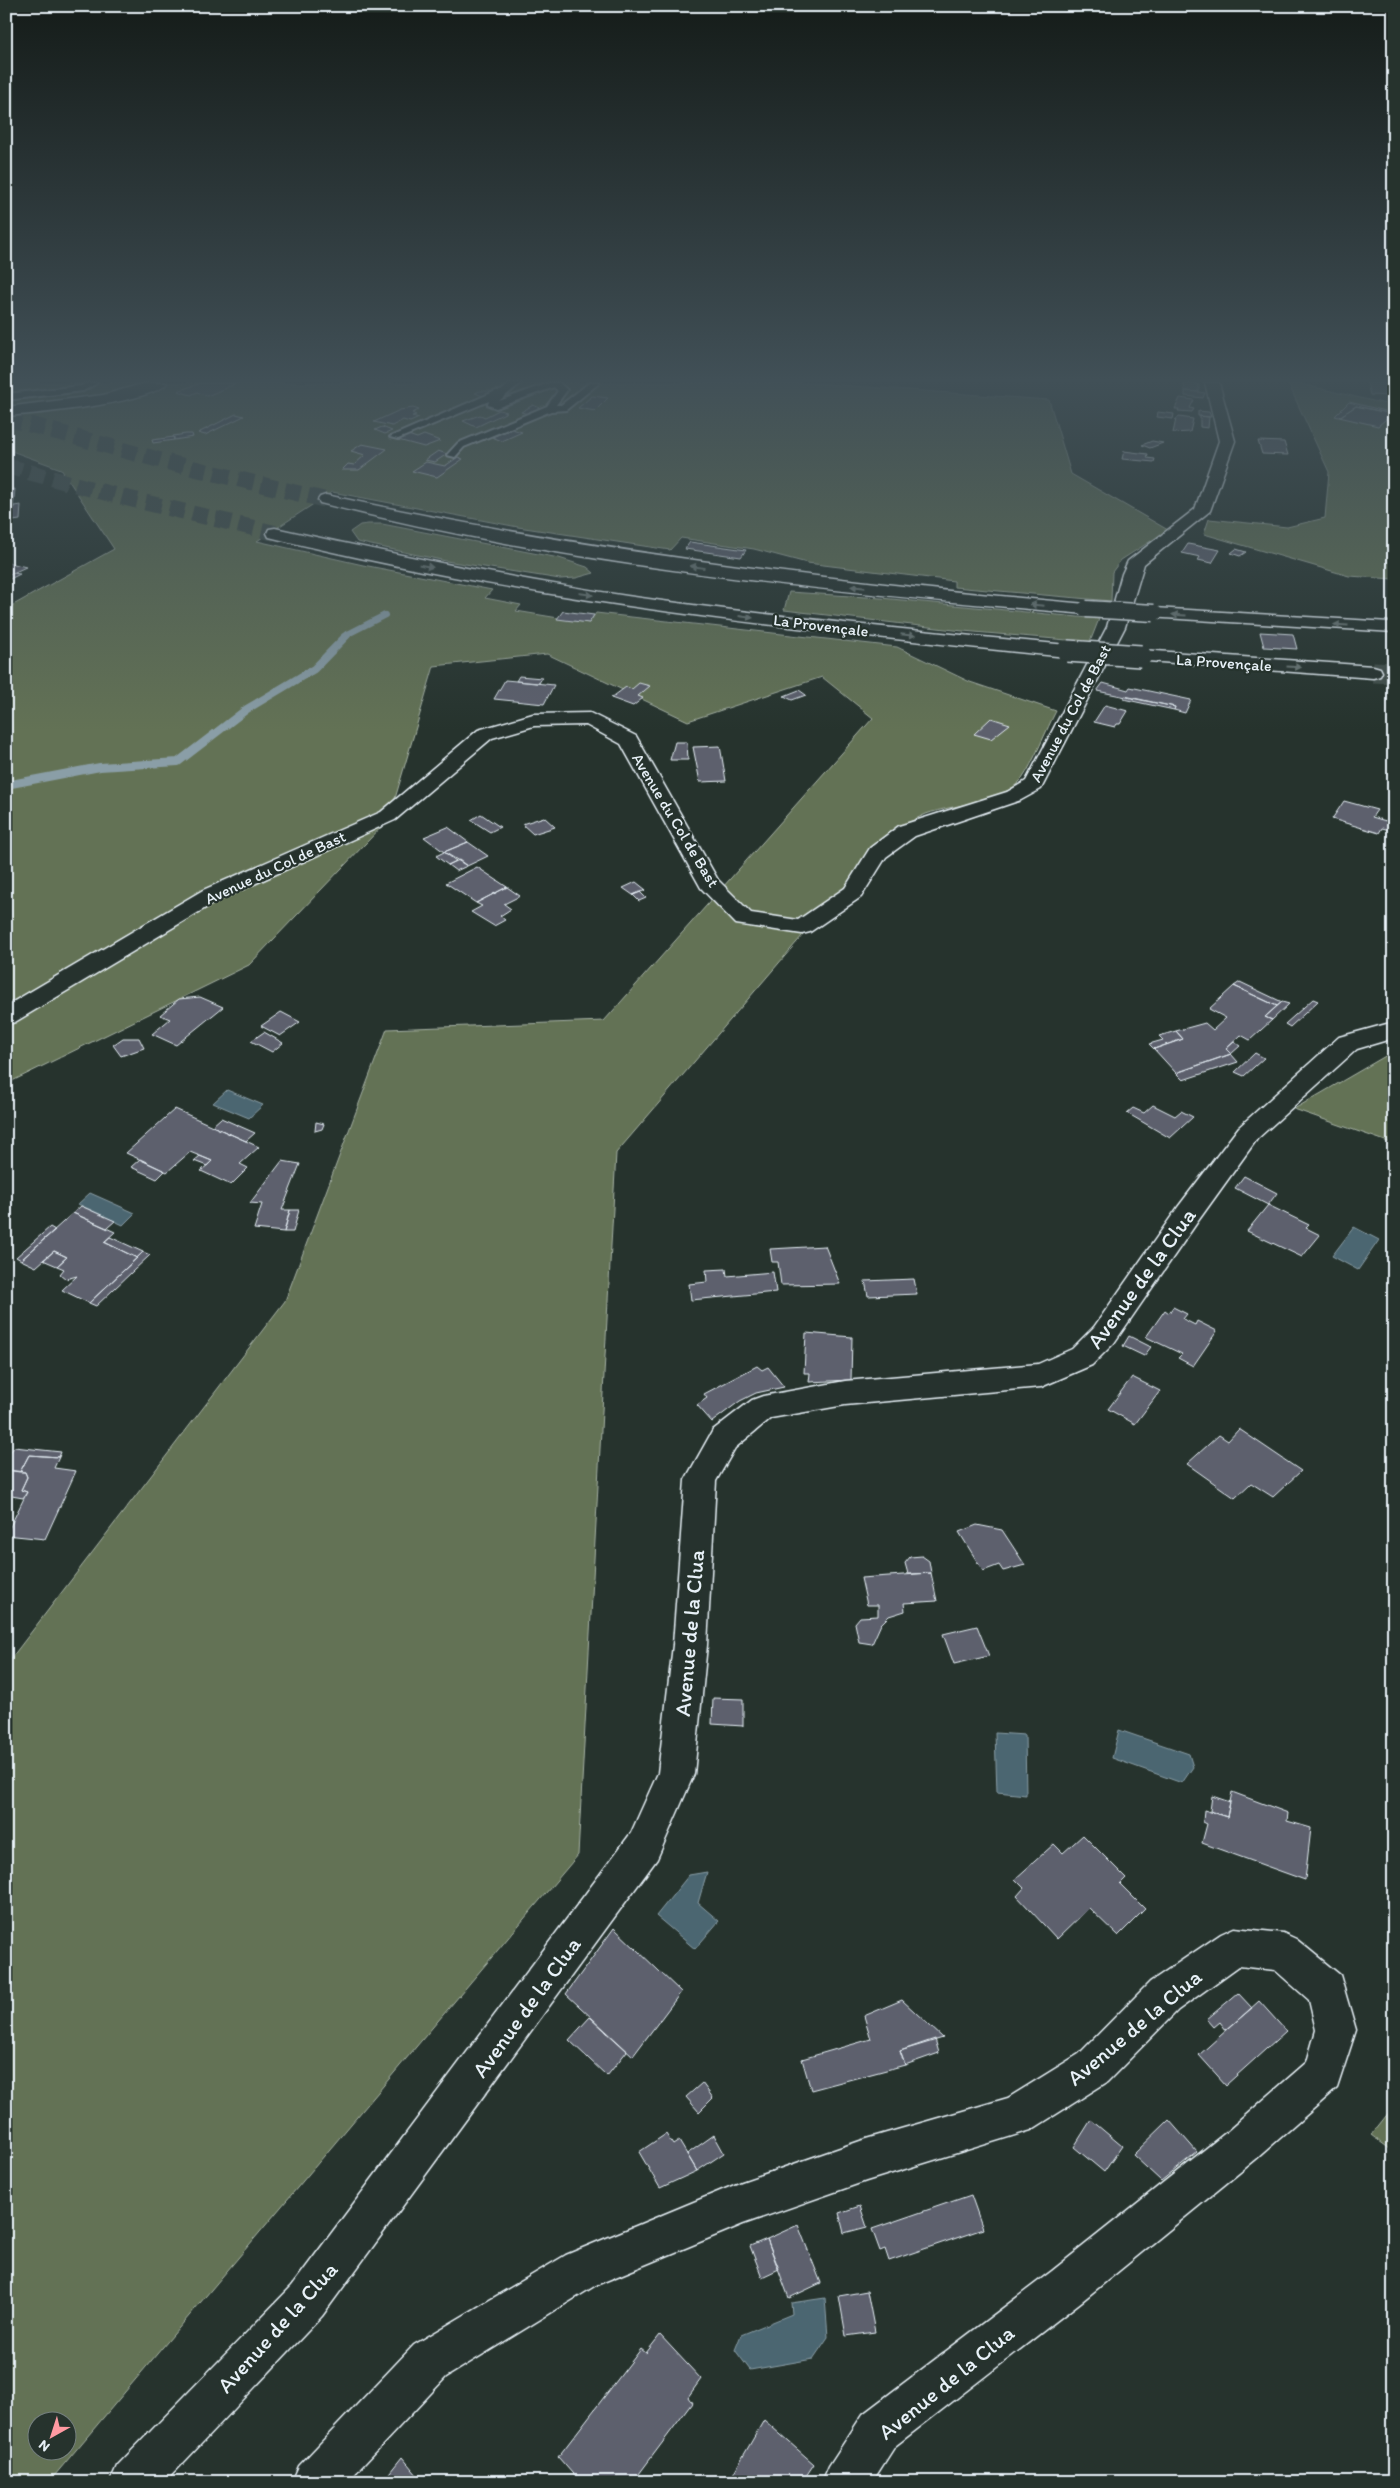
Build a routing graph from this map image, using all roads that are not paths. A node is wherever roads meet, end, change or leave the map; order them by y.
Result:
1 (1206, 499) edge
2 (326, 500) tunnel mouth
3 (275, 533) tunnel mouth
4 (1390, 627) dead end
5 (1373, 672) tunnel mouth
6 (6, 1017) edge
7 (1394, 1030) edge
8 (133, 2482) edge
9 (315, 2482) edge
10 (845, 2482) edge

1 - 6 main road, Avenue du Col de Bast
4 -> 2 main road, bridge
3 -> 5 main road, La Provençale, bridge
7 - 8 main road, Avenue de la Clua
9 - 10 main road, Avenue de la Clua

